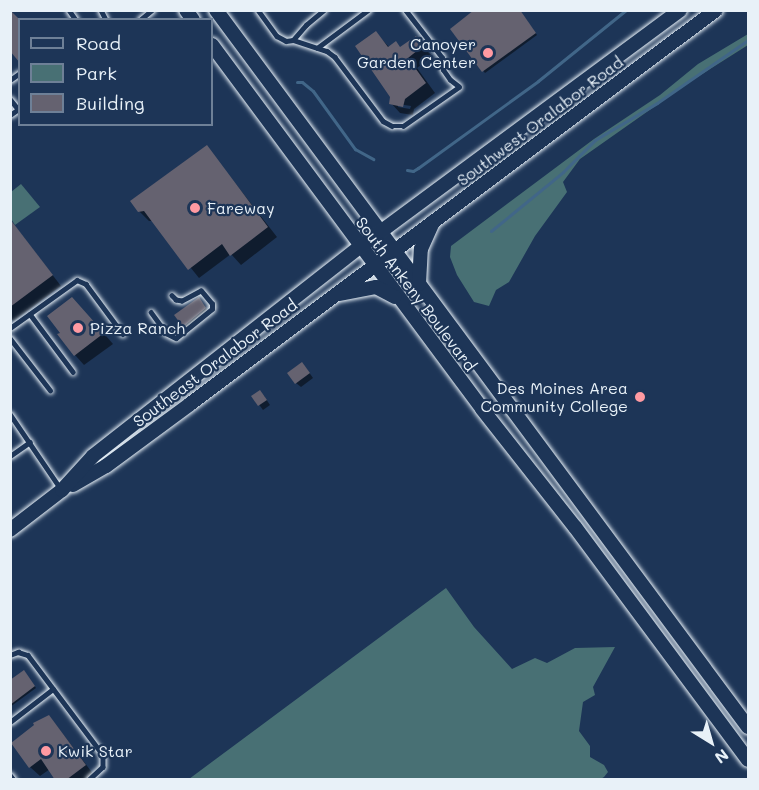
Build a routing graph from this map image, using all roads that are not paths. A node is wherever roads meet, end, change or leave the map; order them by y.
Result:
1 (216, 10) edge
2 (258, 10) edge
3 (324, 10) edge
4 (368, 10) edge
5 (405, 10) edge
6 (680, 10) edge
7 (716, 10) edge
8 (293, 40) junction
9 (213, 46) edge
10 (317, 48) junction
11 (433, 222) junction
12 (370, 240) junction
13 (384, 258) junction
14 (419, 284) junction
15 (172, 296) dead end
16 (330, 297) junction
17 (399, 300) junction
18 (151, 312) dead end
19 (30, 314) junction
20 (10, 328) edge
21 (123, 334) dead end
22 (10, 338) edge
23 (73, 372) dead end
24 (50, 390) dead end
25 (10, 414) edge
26 (30, 442) junction
27 (10, 456) edge
28 (62, 490) junction
29 (10, 530) edge
30 (10, 655) edge
31 (54, 689) junction
32 (10, 722) edge
33 (748, 727) edge
34 (748, 757) edge
35 (10, 775) edge
36 (14, 780) edge
37 (89, 780) edge

1 - 12 main road, South Ankeny Boulevard
2 - 8 lane
3 - 8 lane
4 - 10 lane
5 - 10 lane
6 - 12 main road, Southwest Oralabor Road
7 - 11 main road, Southwest Oralabor Road
8 - 10 lane
9 - 12 main road, South Ankeny Boulevard
11 - 13 main road, Southwest Oralabor Road
11 - 14 main road
12 - 13 main road, South Ankeny Boulevard
12 - 13 main road, South Ankeny Boulevard
12 - 28 main road, Southeast Oralabor Road
13 - 14 main road, South Ankeny Boulevard
13 - 16 main road, Southeast Oralabor Road
13 - 17 main road, South Ankeny Boulevard
14 - 33 main road, South Ankeny Boulevard
15 - 18 lane
16 - 17 main road
16 - 28 main road, Southeast Oralabor Road
17 - 34 main road, South Ankeny Boulevard
19 - 20 lane
19 - 21 lane
19 - 23 lane
22 - 24 lane
25 - 26 lane
26 - 27 lane
26 - 28 lane
28 - 29 main road, Southeast Oralabor Road
30 - 31 lane
31 - 32 lane
31 - 37 lane
35 - 36 lane

